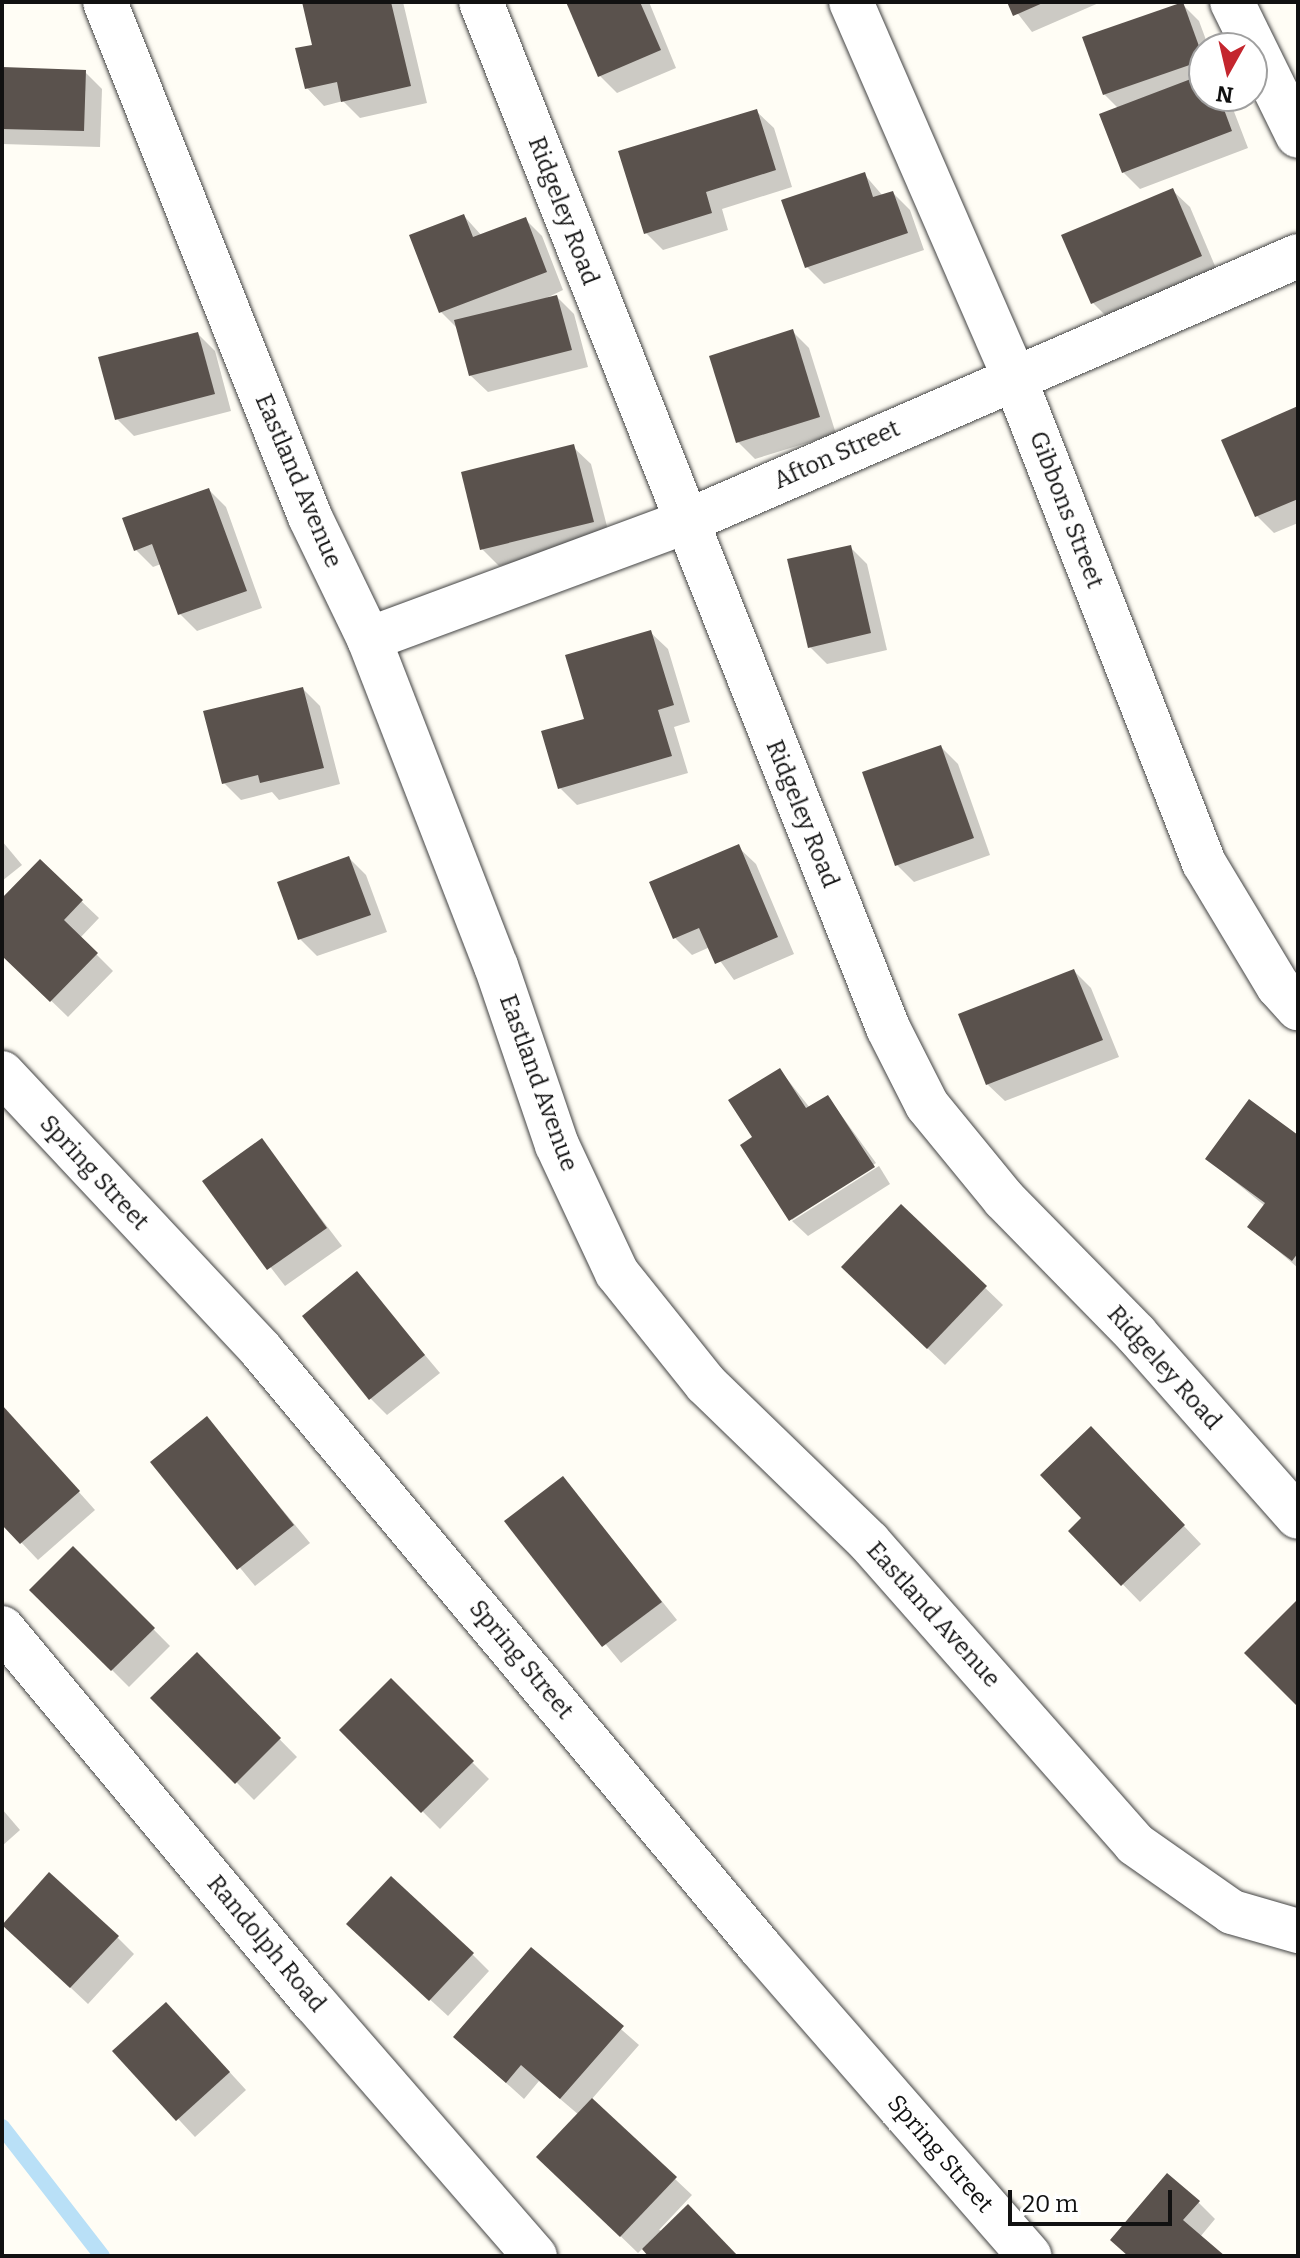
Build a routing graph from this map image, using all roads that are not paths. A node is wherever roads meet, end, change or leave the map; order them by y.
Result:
1 (105, 2) edge
2 (481, 2) edge
3 (851, 2) edge
4 (1232, 2) edge
5 (1298, 136) edge
6 (1298, 256) edge
7 (1014, 377) junction
8 (685, 522) junction
9 (369, 639) junction
10 (1298, 1008) edge
11 (2, 1073) edge
12 (1298, 1517) edge
13 (2, 1628) edge
14 (1298, 1931) edge
15 (535, 2256) edge
16 (1030, 2256) edge

1 - 9 street, Eastland Avenue
2 - 8 street, Ridgeley Road
3 - 7 street, Gibbons Street
4 - 5 street
6 - 7 street, Afton Street
7 - 8 street, Afton Street
7 - 10 street, Gibbons Street
8 - 9 street, Afton Street
8 - 12 street, Ridgeley Road
9 - 14 street, Eastland Avenue
11 - 16 street, Spring Street
13 - 15 street, Randolph Road

